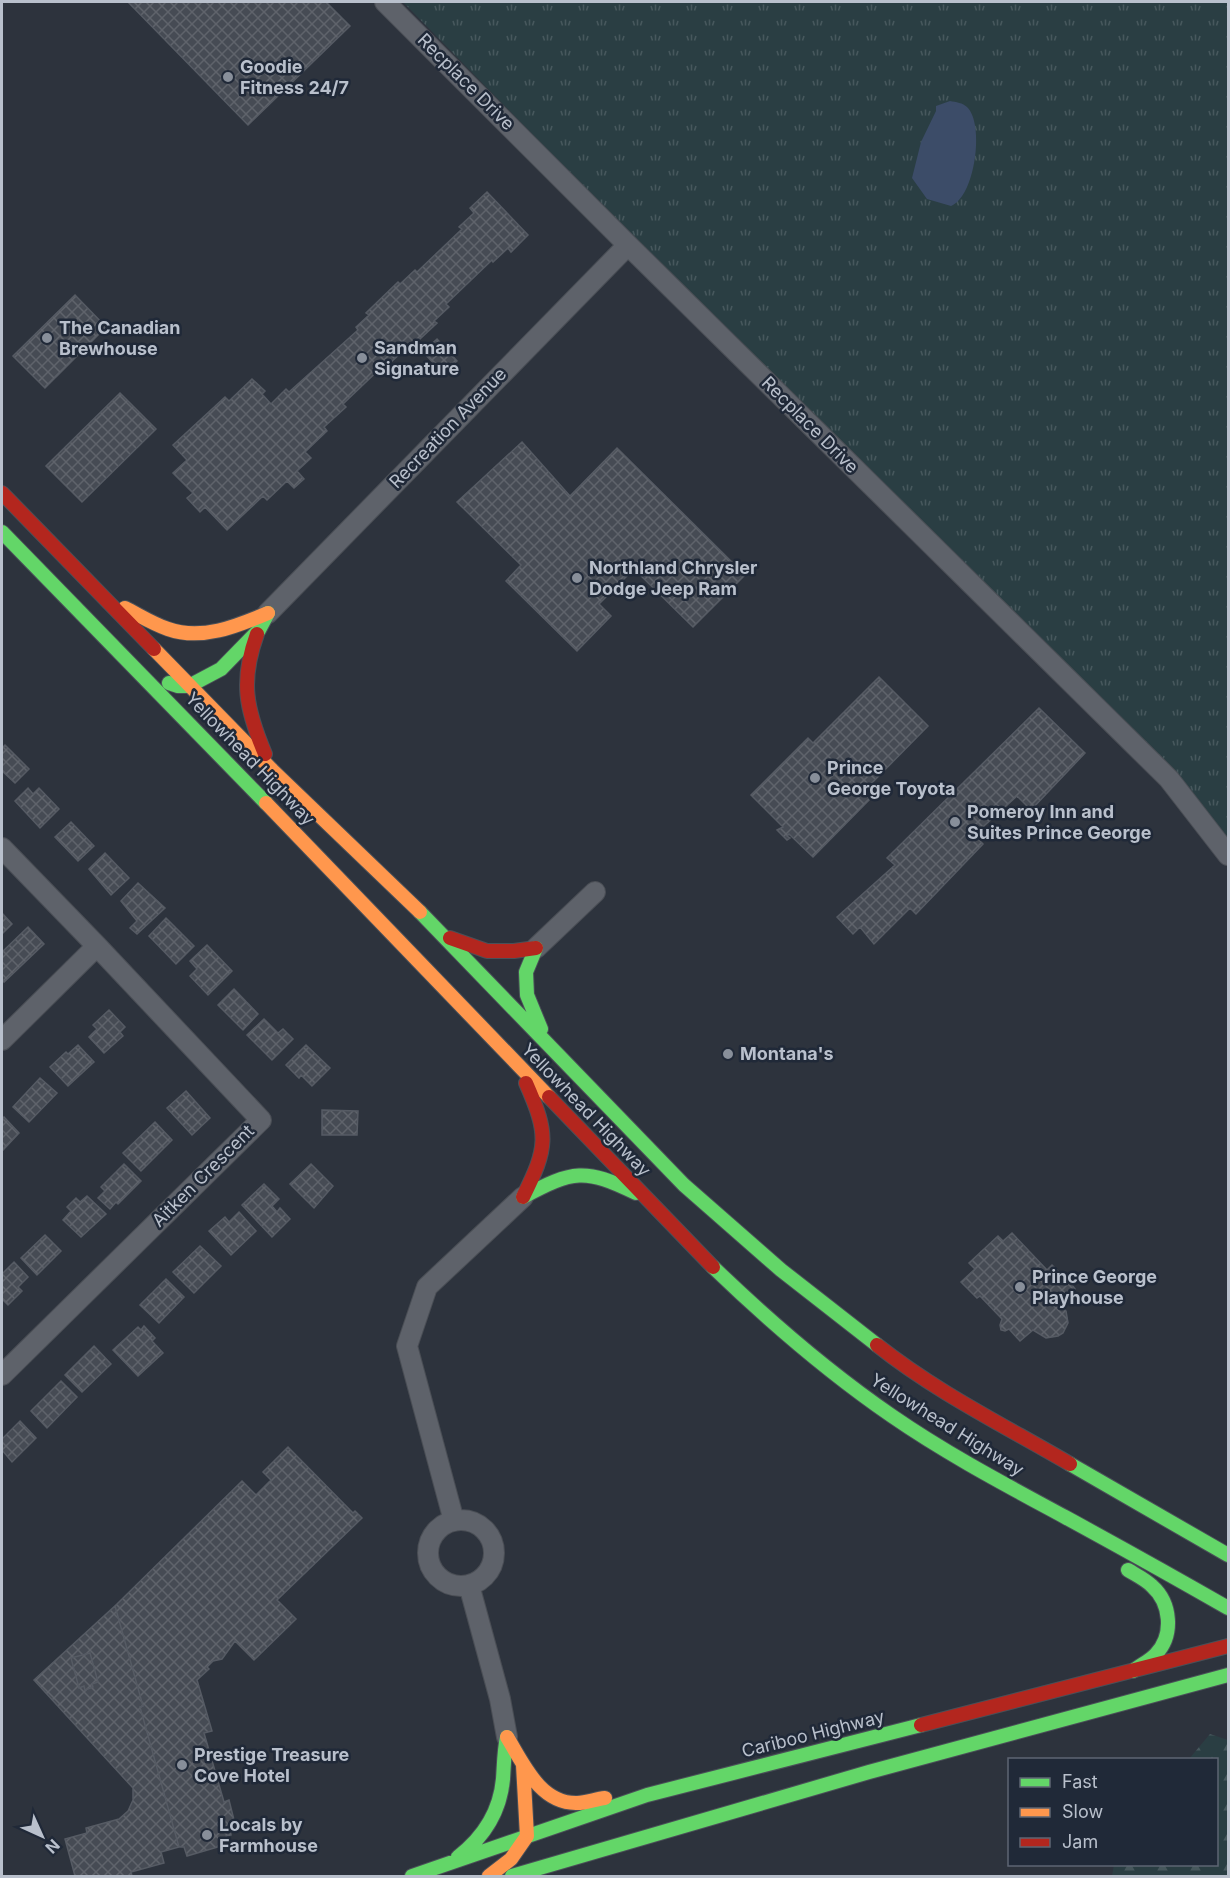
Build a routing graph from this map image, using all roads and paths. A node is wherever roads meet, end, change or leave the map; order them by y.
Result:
1 (385, 2) edge
2 (628, 245) junction
3 (2, 493) edge
4 (2, 532) edge
5 (99, 593) junction
6 (263, 622) junction
7 (108, 640) junction
8 (189, 686) junction
9 (272, 770) junction
10 (2, 848) edge
11 (1228, 855) edge
12 (595, 892) dead end
13 (446, 937) junction
14 (98, 946) junction
15 (536, 948) junction
16 (2, 1040) edge
17 (550, 1046) junction
18 (518, 1065) junction
19 (523, 1197) junction
20 (647, 1198) junction
21 (2, 1375) edge
22 (985, 1473) junction
23 (454, 1521) junction
24 (1222, 1548) edge
25 (1228, 1555) edge
26 (469, 1585) junction
27 (1228, 1608) edge
28 (1228, 1646) edge
29 (1130, 1673) junction
30 (1228, 1675) edge
31 (507, 1737) junction
32 (523, 1765) junction
33 (647, 1795) junction
34 (527, 1836) junction
35 (450, 1863) junction
36 (412, 1876) edge
37 (489, 1876) edge
38 (512, 1876) edge

1 - 2 street, Recplace Drive
2 - 6 street, Recreation Avenue
2 - 11 street, Recplace Drive
3 - 5 highway, Yellowhead Highway
4 - 7 highway, Yellowhead Highway
5 - 6 highway
5 - 8 highway, Yellowhead Highway
6 - 8 highway
6 - 9 highway
7 - 8 highway
7 - 18 highway, Yellowhead Highway
8 - 9 highway, Yellowhead Highway
9 - 13 highway, Yellowhead Highway
10 - 14 street
12 - 15 street
13 - 15 highway
13 - 17 highway, Yellowhead Highway
14 - 16 street
14 - 21 street, Aitken Crescent
15 - 17 highway
17 - 24 highway, Yellowhead Highway
18 - 19 highway
18 - 20 highway, Yellowhead Highway
19 - 20 highway
19 - 23 street
20 - 22 highway, Yellowhead Highway
22 - 27 highway, Yellowhead Highway
22 - 29 highway
23 - 26 street
23 - 26 street
24 - 25 highway, Yellowhead Highway
26 - 31 street
28 - 29 highway, Cariboo Highway
29 - 33 highway, Cariboo Highway
30 - 38 highway
31 - 32 highway
31 - 35 highway
32 - 33 highway
32 - 34 highway
33 - 34 highway, Cariboo Highway
34 - 35 highway, Cariboo Highway
34 - 37 highway
35 - 36 highway, Cariboo Highway

